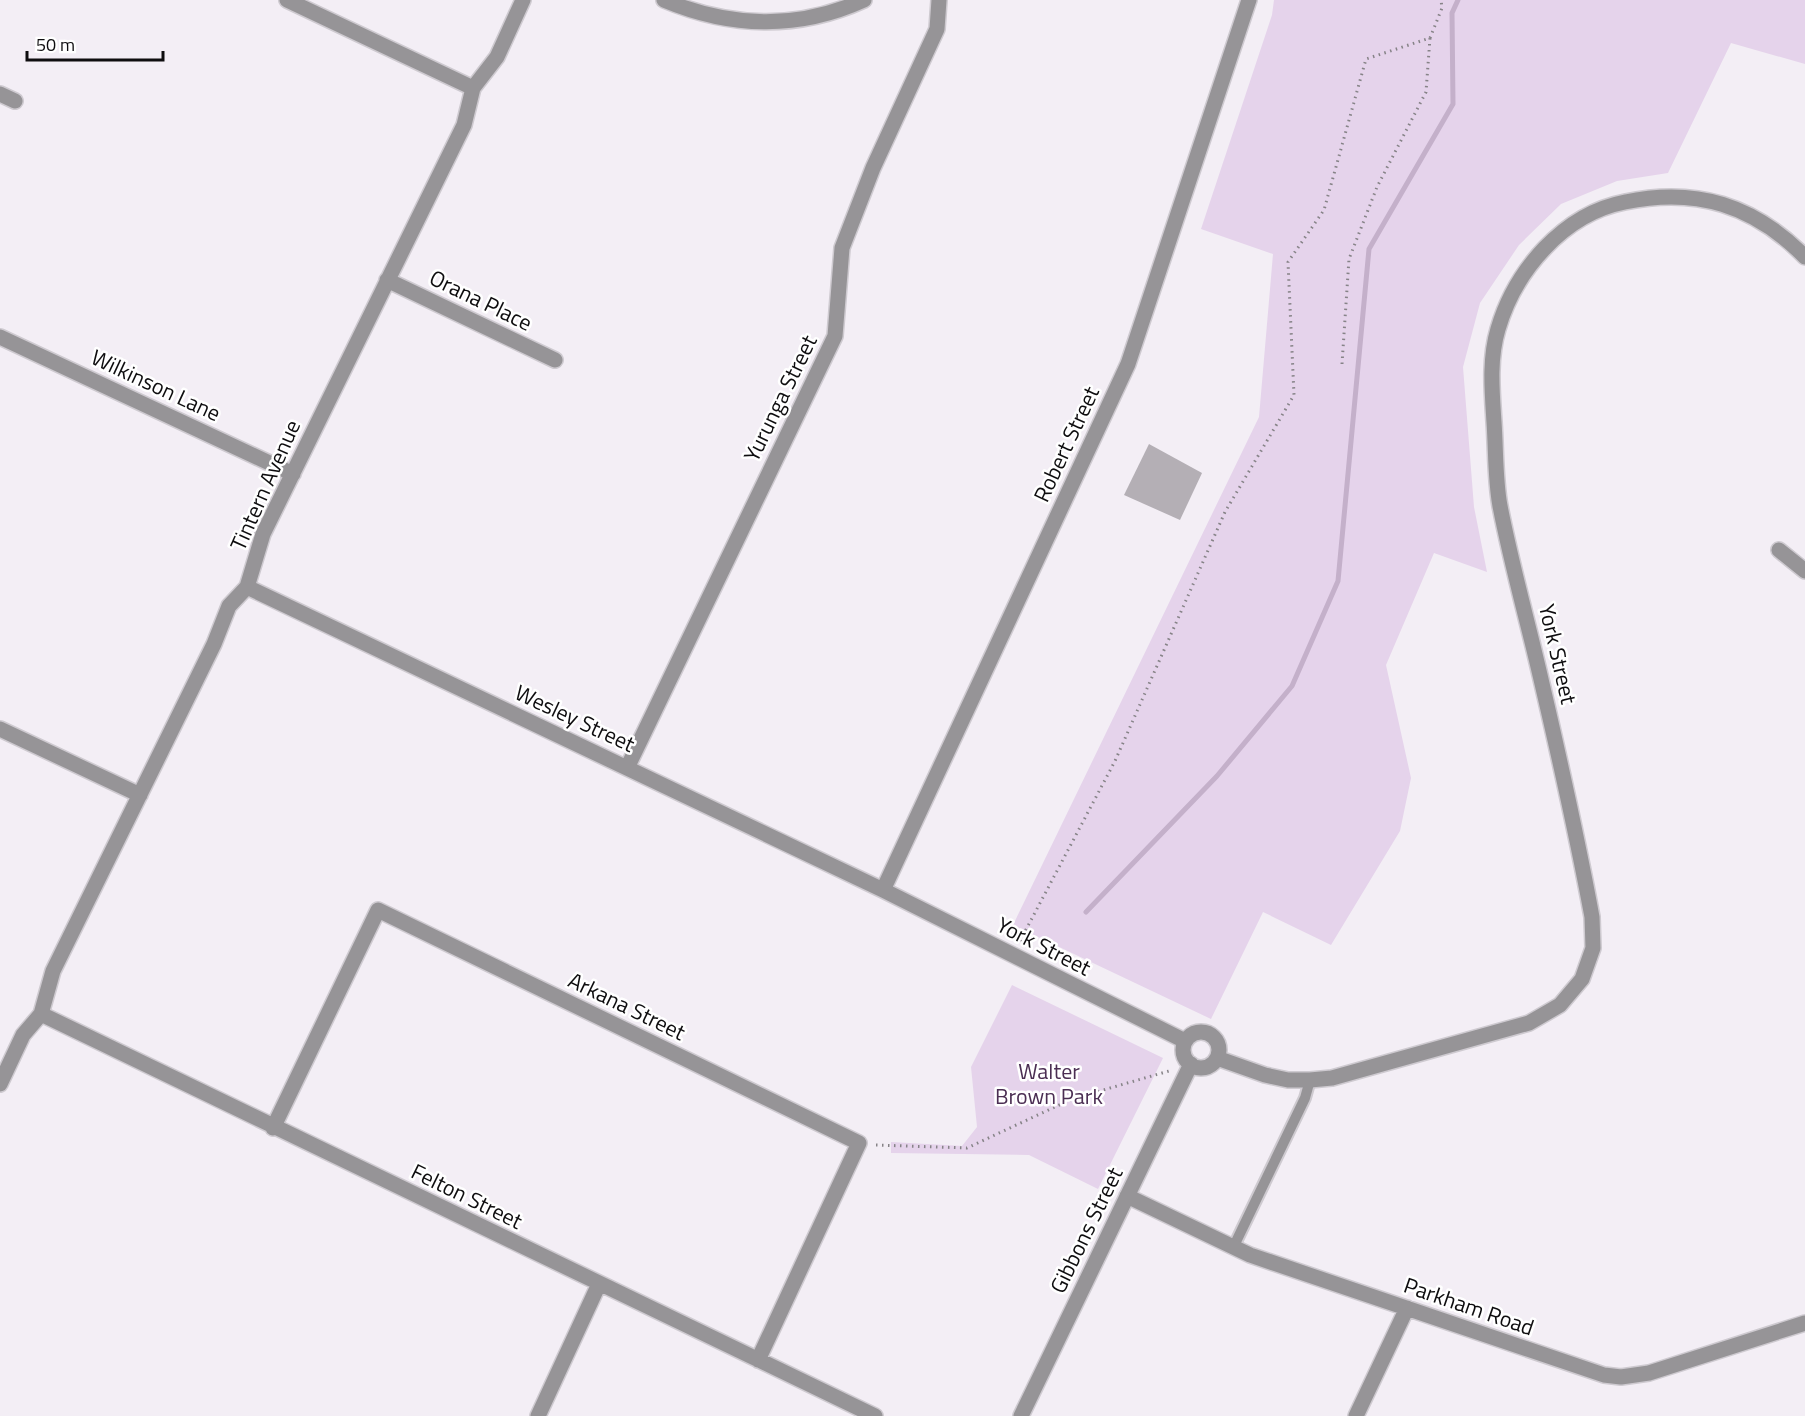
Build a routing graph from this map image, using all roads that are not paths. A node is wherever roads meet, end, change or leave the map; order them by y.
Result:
1 (287, 0) edge
2 (523, 0) edge
3 (666, 0) edge
4 (864, 0) edge
5 (939, 0) edge
6 (1249, 0) edge
7 (473, 88) junction
8 (0, 94) edge
9 (15, 101) dead end
10 (1805, 256) edge
11 (387, 280) junction
12 (0, 337) edge
13 (555, 360) dead end
14 (293, 474) junction
15 (1779, 550) dead end
16 (1805, 571) edge
17 (247, 587) junction
18 (0, 729) edge
19 (627, 768) junction
20 (140, 795) junction
21 (883, 890) junction
22 (41, 1014) junction
23 (1185, 1041) junction
24 (1217, 1058) junction
25 (1191, 1064) junction
26 (1310, 1080) junction
27 (0, 1084) edge
28 (273, 1128) junction
29 (1127, 1196) junction
30 (1233, 1248) junction
31 (599, 1284) junction
32 (1407, 1308) junction
33 (1805, 1323) edge
34 (758, 1360) junction
35 (538, 1416) edge
36 (874, 1416) edge
37 (1021, 1416) edge
38 (1356, 1416) edge

1 - 7 street
2 - 7 street, Tintern Avenue
3 - 4 street
5 - 19 street, Yurunga Street
6 - 21 street, Robert Street
7 - 11 street, Tintern Avenue
8 - 9 street
10 - 26 street, York Street
11 - 13 street, Orana Place
11 - 14 street, Tintern Avenue
12 - 14 street, Wilkinson Lane
14 - 17 street, Tintern Avenue
15 - 16 street
17 - 19 street, Wesley Street
17 - 20 street, Tintern Avenue
18 - 20 street
19 - 21 street, Wesley Street
20 - 22 street, Tintern Avenue
21 - 23 street, York Street
22 - 27 street, Tintern Avenue
22 - 28 street, Felton Street
23 - 24 street
23 - 25 street
24 - 25 street
24 - 26 street, York Street
25 - 29 street, Gibbons Street
26 - 30 lane
28 - 31 street, Felton Street
28 - 34 street, Arkana Street
29 - 30 street, Parkham Road
29 - 37 street, Gibbons Street
30 - 32 street, Parkham Road
31 - 34 street, Felton Street
31 - 35 street
32 - 33 street, Parkham Road
32 - 38 street
34 - 36 street, Felton Street

